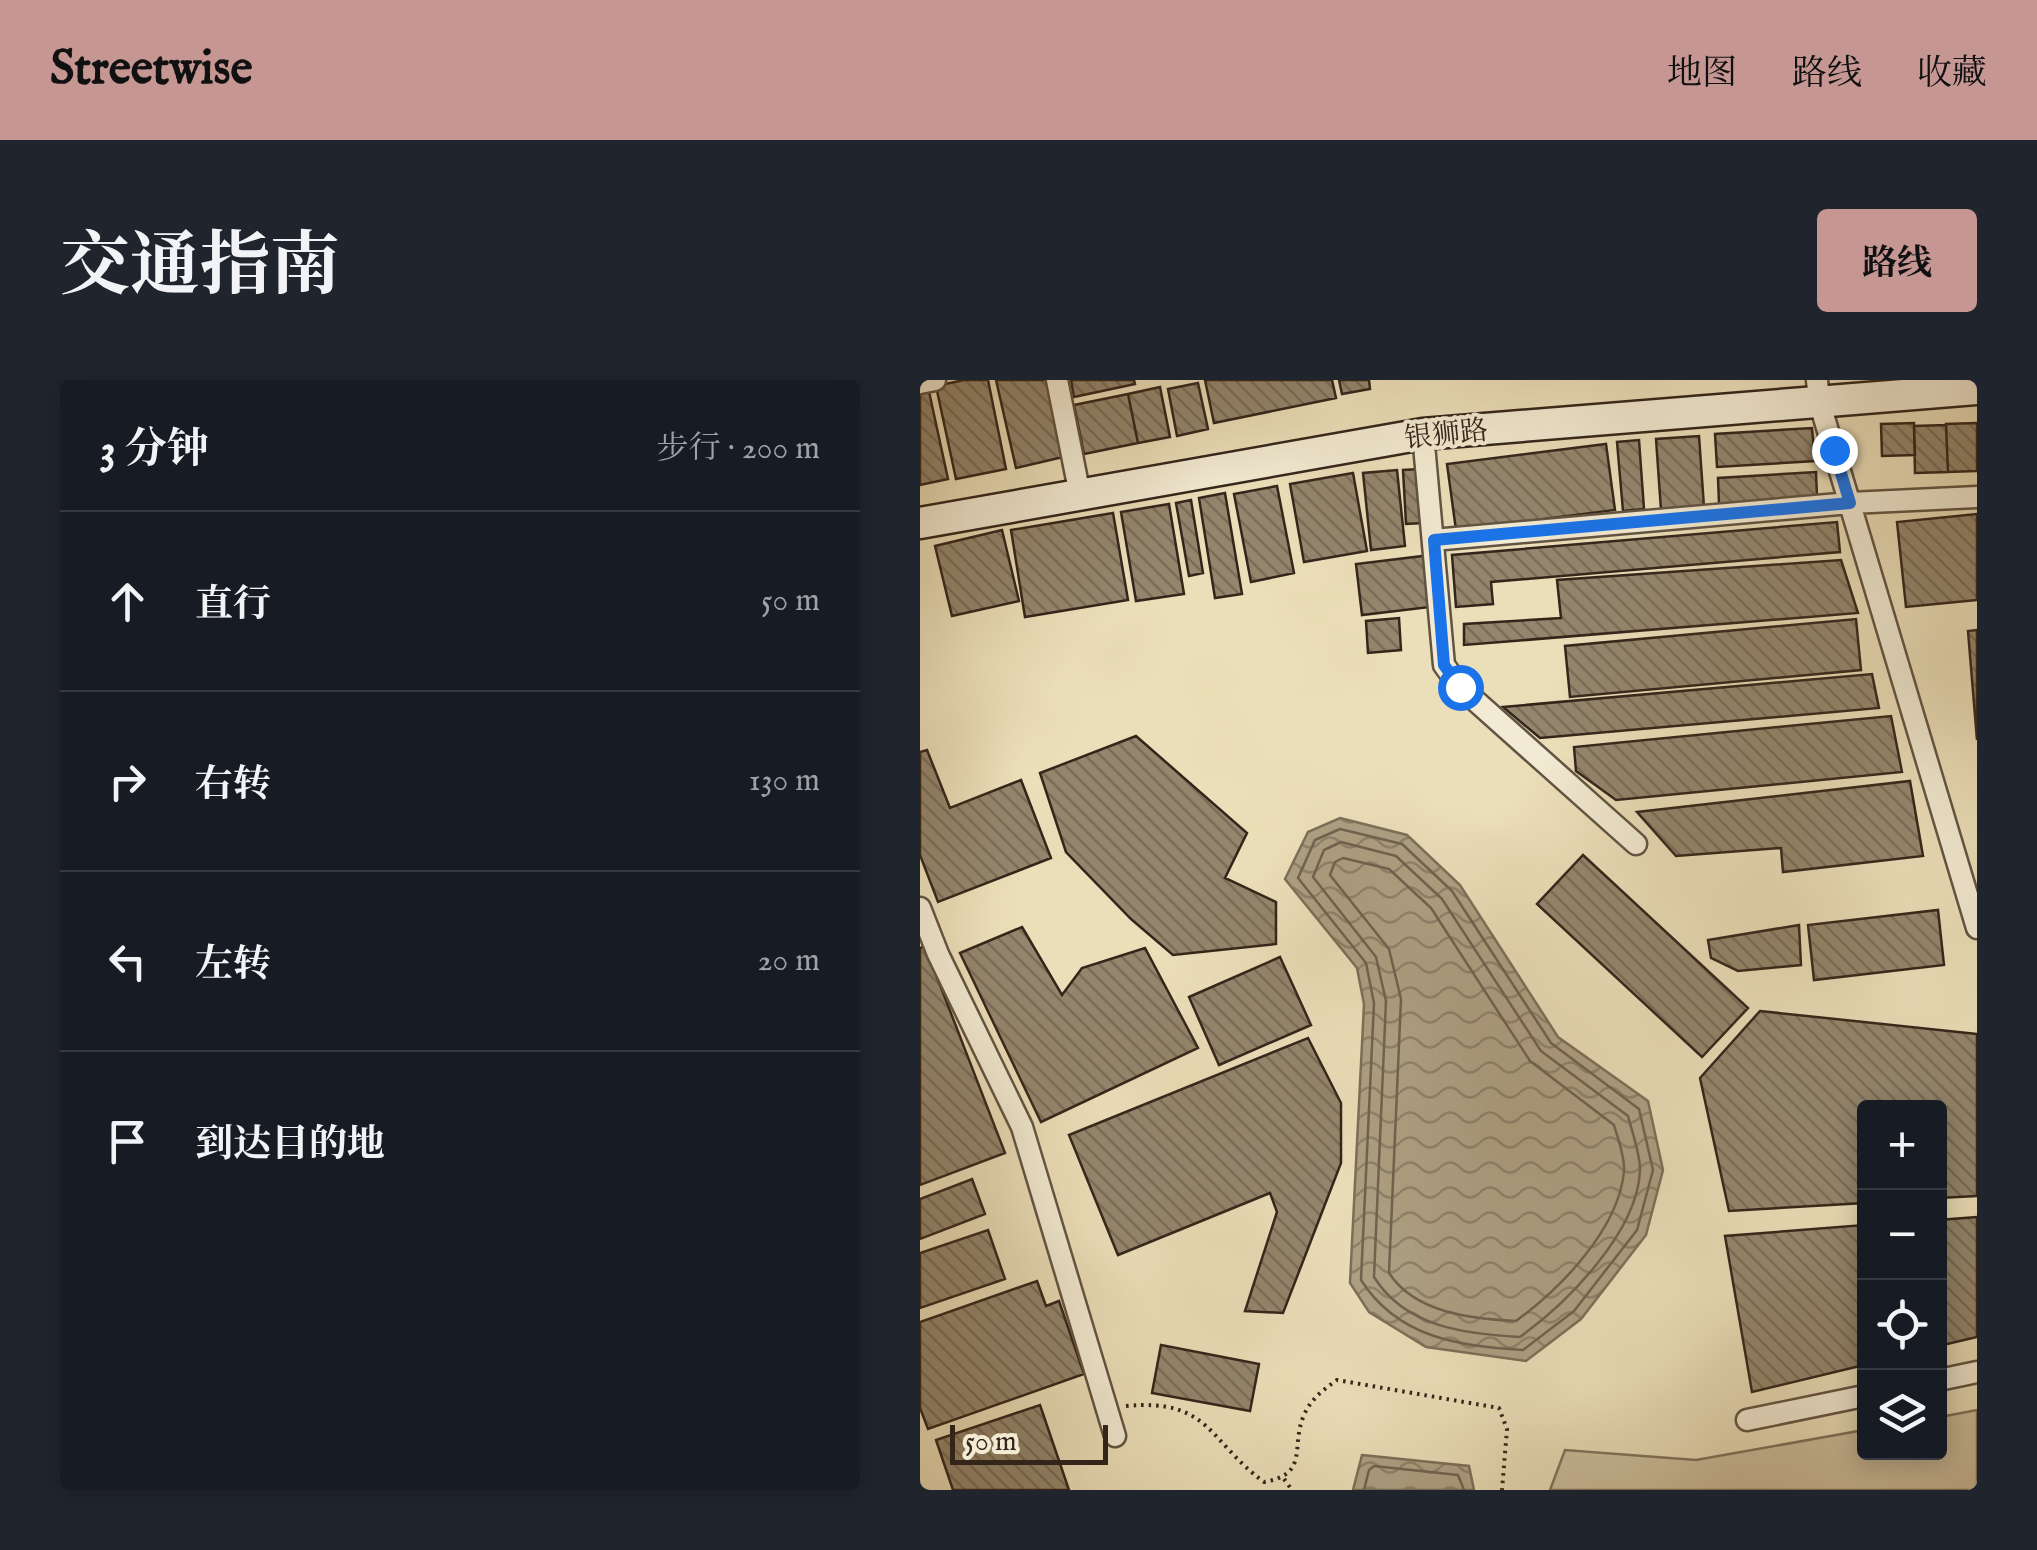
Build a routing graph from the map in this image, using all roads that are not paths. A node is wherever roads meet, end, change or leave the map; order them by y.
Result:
1 (934, 380) edge
2 (1057, 380) edge
3 (920, 383) edge
4 (1977, 389) edge
5 (1818, 391) edge
6 (1422, 434) junction
7 (1080, 494) junction
8 (1977, 497) edge
9 (1850, 503) junction
10 (920, 523) edge
11 (1434, 540) junction
12 (1636, 844) dead end
13 (920, 908) edge
14 (1977, 928) edge
15 (1977, 1372) edge
16 (1947, 1378) edge
17 (1857, 1397) edge
18 (1747, 1420) dead end
19 (1115, 1436) dead end

1 - 3 street
2 - 7 street
4 - 5 main road, 银狮路
5 - 6 main road, 银狮路
5 - 9 street
6 - 7 main road, 银狮路
6 - 11 street
7 - 10 main road, 银狮路
8 - 9 street
9 - 11 street
9 - 14 street
11 - 12 street
13 - 19 street
15 - 16 street
17 - 18 street

